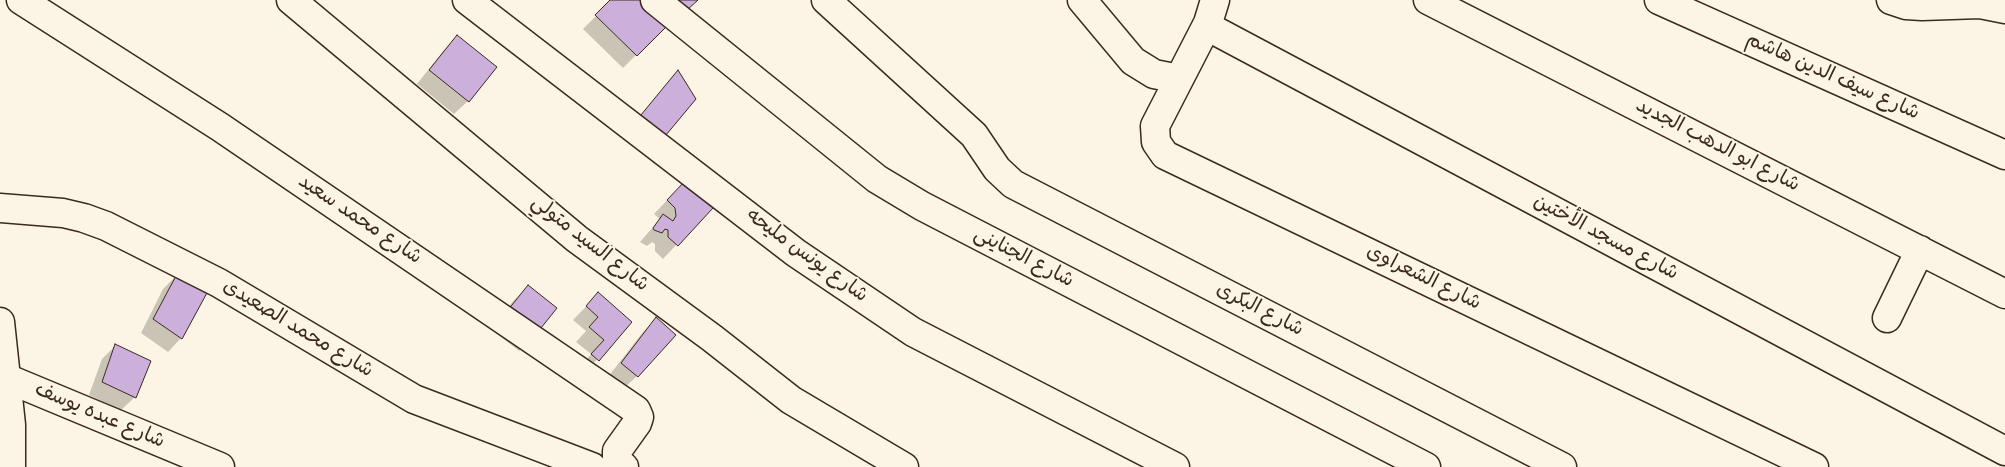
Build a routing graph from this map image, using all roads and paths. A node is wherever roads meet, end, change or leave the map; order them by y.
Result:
1 (21, 0) edge
2 (292, 0) edge
3 (467, 0) edge
4 (654, 0) edge
5 (826, 0) edge
6 (1082, 0) edge
7 (1428, 0) edge
8 (1658, 0) edge
9 (1891, 0) edge
10 (2005, 9) edge
11 (1211, 12) edge
12 (1179, 79) junction
13 (2005, 155) edge
14 (0, 208) edge
15 (1920, 250) junction
16 (2005, 294) edge
17 (1887, 318) dead end
18 (0, 322) edge
19 (6, 378) junction
20 (2005, 451) edge
21 (609, 465) edge
22 (11, 467) edge
23 (220, 467) edge
24 (904, 467) edge
25 (1175, 467) edge
26 (1426, 467) edge
27 (1562, 467) edge
28 (1814, 467) edge

1 - 21 street, شارع محمد سعيد
2 - 24 street, شارع السيد متولي
3 - 25 street, شارع يونس مليحه
4 - 26 street, شارع الجناينى
5 - 27 street, شارع البكرى
6 - 12 street
7 - 15 street, شارع ابو الدهب الجديد
8 - 13 street, شارع سيف الدين هاشم
9 - 10 street
11 - 12 street, شارع الشعراوى
11 - 20 street, شارع مسجد الأختين
12 - 28 street, شارع الشعراوى
14 - 21 street, شارع محمد الصعيدى
15 - 16 street, شارع ابو الدهب الجديد
15 - 17 street
18 - 19 street
19 - 22 street
19 - 23 street, شارع عبده يوسف

